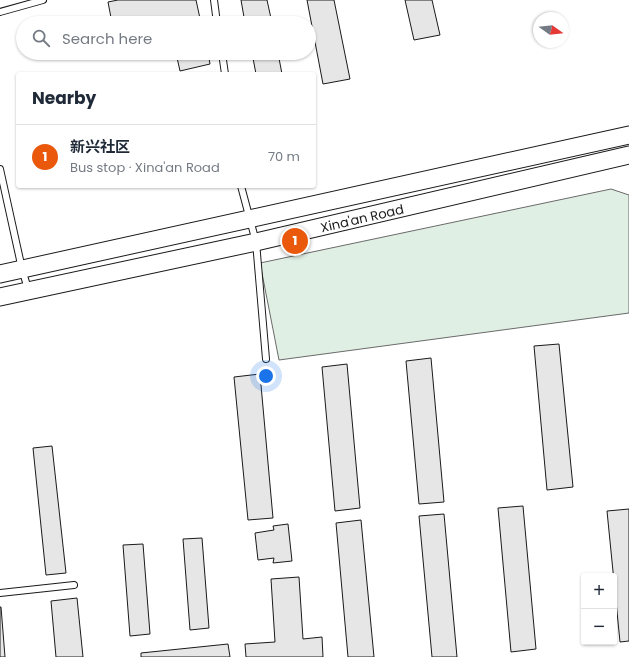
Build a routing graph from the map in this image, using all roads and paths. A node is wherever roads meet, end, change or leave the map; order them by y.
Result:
1 (43, 0) edge
2 (214, 0) edge
3 (0, 12) edge
4 (216, 16) edge
5 (223, 60) edge
6 (225, 72) edge
7 (629, 135) edge
8 (629, 155) edge
9 (0, 169) edge
10 (241, 188) edge
11 (248, 219) junction
12 (256, 242) junction
13 (22, 269) junction
14 (0, 274) edge
15 (28, 291) junction
16 (0, 297) edge
17 (266, 359) dead end
18 (74, 585) dead end
19 (0, 593) edge

1 - 3 lane
2 - 4 lane
5 - 6 lane
7 - 11 main road, Xina'an Road
8 - 12 main road, Xina'an Road
9 - 13 lane
10 - 11 lane
11 - 12 lane
11 - 13 main road, Xina'an Road
12 - 15 main road, Xina'an Road
12 - 17 lane
13 - 14 main road, Xina'an Road
13 - 15 lane
15 - 16 main road, Xina'an Road
18 - 19 lane

